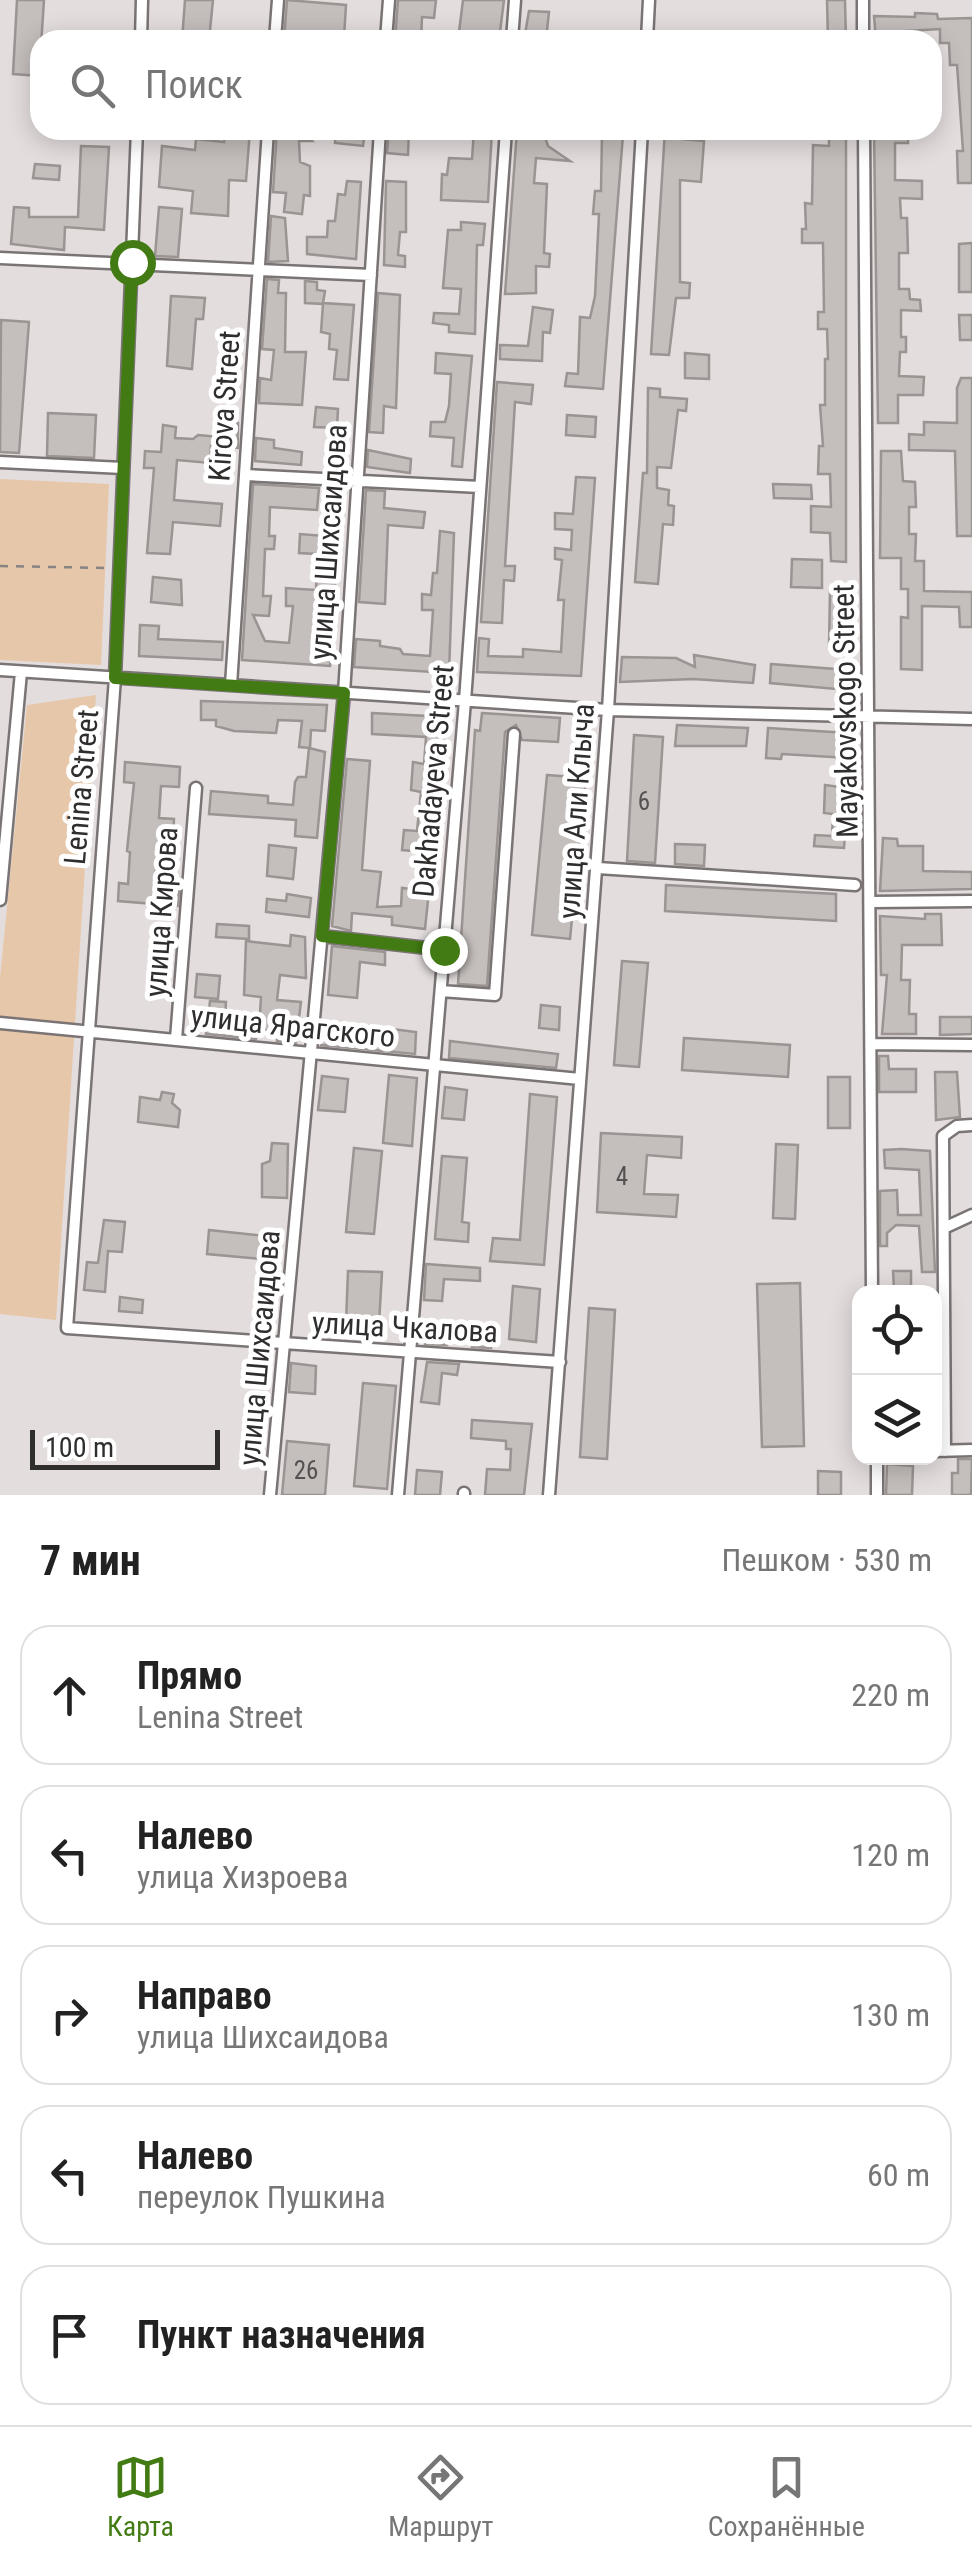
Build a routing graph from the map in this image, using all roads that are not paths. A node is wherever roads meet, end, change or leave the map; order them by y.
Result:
1 (142, 0) edge
2 (278, 0) edge
3 (389, 0) edge
4 (515, 0) edge
5 (649, 0) edge
6 (863, 0) edge
7 (141, 30) edge
8 (275, 30) edge
9 (387, 30) edge
10 (513, 30) edge
11 (648, 30) edge
12 (863, 30) edge
13 (137, 140) edge
14 (267, 140) edge
15 (379, 140) edge
16 (505, 140) edge
17 (641, 140) edge
18 (864, 140) edge
19 (0, 258) edge
20 (132, 262) junction
21 (258, 269) junction
22 (371, 275) junction
23 (0, 462) edge
24 (124, 468) junction
25 (245, 475) junction
26 (356, 480) junction
27 (480, 487) junction
28 (0, 670) edge
29 (21, 672) junction
30 (115, 678) junction
31 (231, 686) junction
32 (344, 693) junction
33 (465, 701) junction
34 (608, 710) junction
35 (870, 716) junction
36 (972, 719) edge
37 (514, 734) dead end
38 (196, 788) dead end
39 (598, 868) junction
40 (855, 885) dead end
41 (0, 900) edge
42 (972, 901) edge
43 (872, 902) junction
44 (322, 936) junction
45 (444, 950) junction
46 (441, 991) junction
47 (0, 1023) edge
48 (86, 1031) junction
49 (176, 1039) junction
50 (873, 1044) junction
51 (972, 1045) edge
52 (311, 1053) junction
53 (435, 1065) junction
54 (580, 1079) junction
55 (972, 1125) edge
56 (972, 1215) edge
57 (944, 1228) junction
58 (872, 1285) edge
59 (67, 1328) joint
60 (284, 1345) junction
61 (410, 1350) junction
62 (560, 1362) junction
63 (941, 1375) edge
64 (972, 1450) edge
65 (942, 1451) edge
66 (877, 1465) edge
67 (270, 1495) edge
68 (398, 1495) edge
69 (549, 1495) edge
70 (877, 1495) edge

1 - 7 street
2 - 8 street
3 - 9 street
4 - 10 street
5 - 11 street
6 - 12 street
13 - 20 street, Lenina Street
14 - 21 street, Kirova Street
15 - 22 street, улица Шихсаидова
16 - 27 street, Dakhadayeva Street
17 - 34 street, улица Али Клыча
18 - 35 street, Mayakovskogo Street
19 - 20 street
20 - 21 street
20 - 24 street, Lenina Street
21 - 22 street
21 - 25 street, Kirova Street
22 - 26 street, улица Шихсаидова
23 - 24 street
24 - 30 street, Lenina Street
25 - 26 street
25 - 31 street, Kirova Street
26 - 27 street
26 - 32 street, улица Шихсаидова
27 - 33 street, Dakhadayeva Street
28 - 29 street
29 - 30 street
29 - 41 street
30 - 31 street
30 - 48 street, Lenina Street
31 - 32 street
32 - 33 street
32 - 44 street, улица Шихсаидова
33 - 34 street
33 - 45 street, Dakhadayeva Street
34 - 35 street
34 - 39 street, улица Али Клыча
35 - 36 street
35 - 43 street, Mayakovskogo Street
37 - 46 street
38 - 49 street, улица Кирова
39 - 40 street
39 - 54 street, улица Али Клыча
42 - 43 street
43 - 50 street, Mayakovskogo Street
44 - 45 street
44 - 52 street, улица Шихсаидова
45 - 46 street, Dakhadayeva Street
46 - 53 street, Dakhadayeva Street
47 - 48 street, улица Ярагского
48 - 49 street, улица Ярагского
48 - 59 street, Lenina Street
49 - 52 street, улица Ярагского
50 - 51 street
50 - 58 street, Mayakovskogo Street
52 - 53 street, улица Ярагского
52 - 60 street, улица Шихсаидова
53 - 54 street, улица Ярагского
53 - 61 street, Dakhadayeva Street
54 - 62 street, улица Али Клыча
55 - 57 street
56 - 57 street
57 - 63 street
59 - 60 street, улица Чкалова
60 - 61 street, улица Чкалова
60 - 67 street, улица Шихсаидова
61 - 62 street, улица Чкалова
61 - 68 street, Dakhadayeva Street
62 - 69 street, улица Али Клыча
64 - 65 street
66 - 70 street

